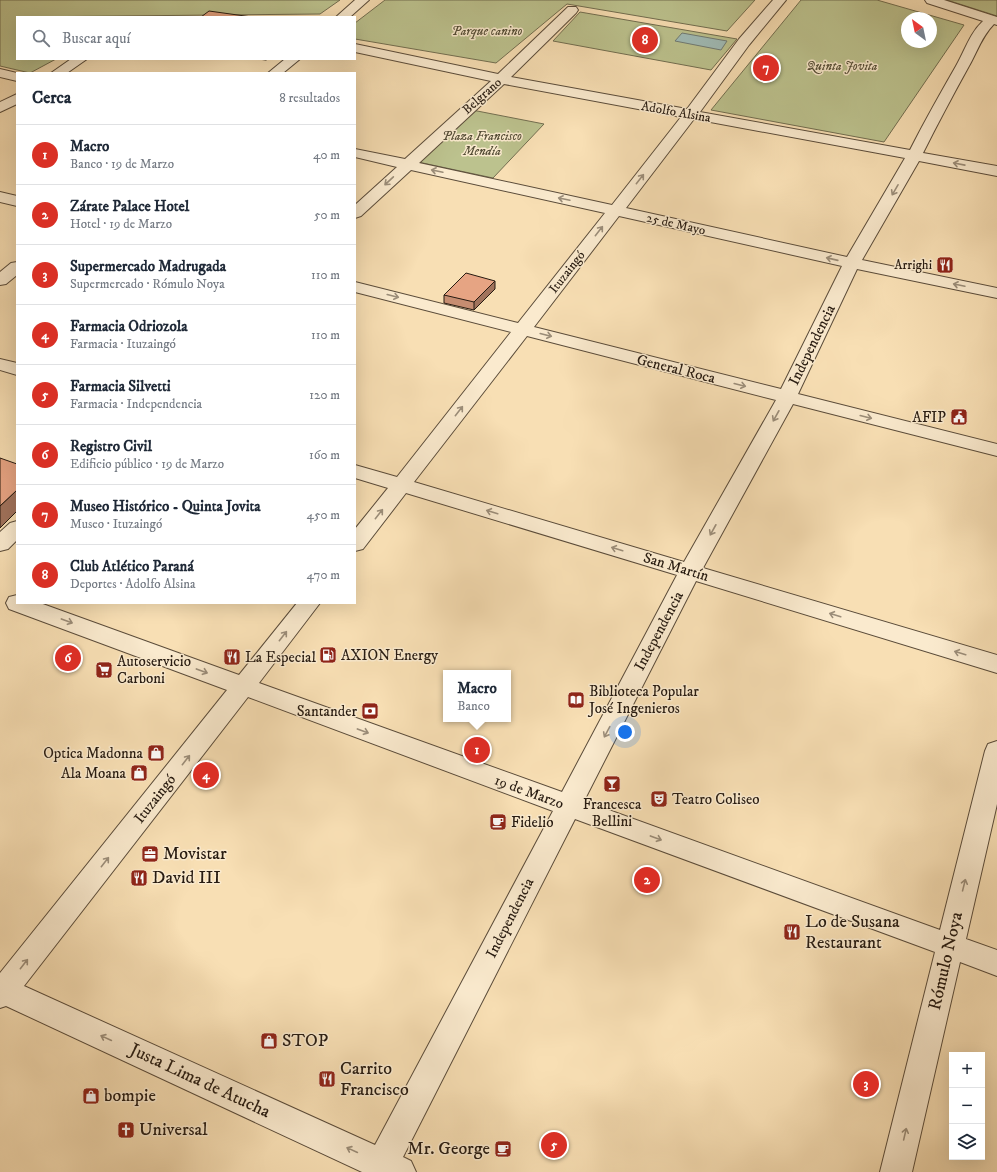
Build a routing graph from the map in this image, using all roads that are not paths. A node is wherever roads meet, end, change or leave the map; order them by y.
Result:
1 (363, 0) edge
2 (780, 0) edge
3 (931, 0) edge
4 (572, 10) dead end
5 (343, 16) edge
6 (995, 20) edge
7 (356, 48) edge
8 (78, 60) edge
9 (292, 60) edge
10 (60, 72) edge
11 (276, 72) edge
12 (0, 73) edge
13 (16, 77) edge
14 (501, 79) junction
15 (16, 99) edge
16 (0, 108) edge
17 (691, 114) junction
18 (356, 153) edge
19 (914, 156) junction
20 (407, 164) junction
21 (997, 171) edge
22 (0, 197) edge
23 (16, 201) edge
24 (616, 210) junction
25 (356, 212) edge
26 (852, 263) junction
27 (16, 268) edge
28 (0, 280) edge
29 (356, 287) edge
30 (997, 294) edge
31 (523, 330) junction
32 (0, 364) edge
33 (16, 369) edge
34 (787, 397) junction
35 (997, 450) edge
36 (356, 471) edge
37 (402, 485) junction
38 (16, 529) edge
39 (356, 543) edge
40 (0, 544) edge
41 (690, 572) junction
42 (0, 597) edge
43 (16, 603) edge
44 (20, 604) edge
45 (308, 604) edge
46 (997, 664) edge
47 (244, 687) junction
48 (997, 751) edge
49 (568, 806) junction
50 (949, 945) junction
51 (997, 962) edge
52 (1, 992) edge
53 (387, 1169) edge
54 (896, 1172) edge

1 - 5 street
2 - 17 street, Ituzaingó
3 - 6 street
4 - 14 street, Belgrano
6 - 19 street, Independencia
7 - 14 street, Adolfo Alsina
8 - 10 street
9 - 11 street
12 - 13 street
14 - 17 street, Adolfo Alsina
14 - 20 street, Belgrano
15 - 16 street
17 - 19 street, Adolfo Alsina
24 -> 17 street, Ituzaingó
18 - 20 street, 25 de Mayo
21 -> 19 street, Adolfo Alsina
19 -> 26 street, Independencia
24 -> 20 street, 25 de Mayo
20 -> 25 street, Belgrano
22 - 23 street
26 -> 24 street, 25 de Mayo
31 -> 24 street, Ituzaingó
30 -> 26 street, 25 de Mayo
26 - 34 street, Independencia
27 - 28 street
29 -> 31 street, General Roca
31 -> 34 street, General Roca
37 -> 31 street, Ituzaingó
32 - 33 street
34 -> 35 street, General Roca
34 -> 41 street, Independencia
36 - 37 street, San Martín
39 -> 37 street, Ituzaingó
41 -> 37 street, San Martín
38 - 40 street
46 -> 41 street, San Martín
41 -> 49 street, Independencia
42 - 43 street, 19 de Marzo
44 -> 47 street, 19 de Marzo
47 -> 45 street, Ituzaingó
47 -> 49 street, 19 de Marzo
52 -> 47 street, Ituzaingó
50 -> 48 street, Rómulo Noya
49 -> 50 street, 19 de Marzo
49 - 53 street, Independencia
50 - 51 street, 19 de Marzo
54 -> 50 street, Rómulo Noya
53 -> 52 street, Justa Lima de Atucha

